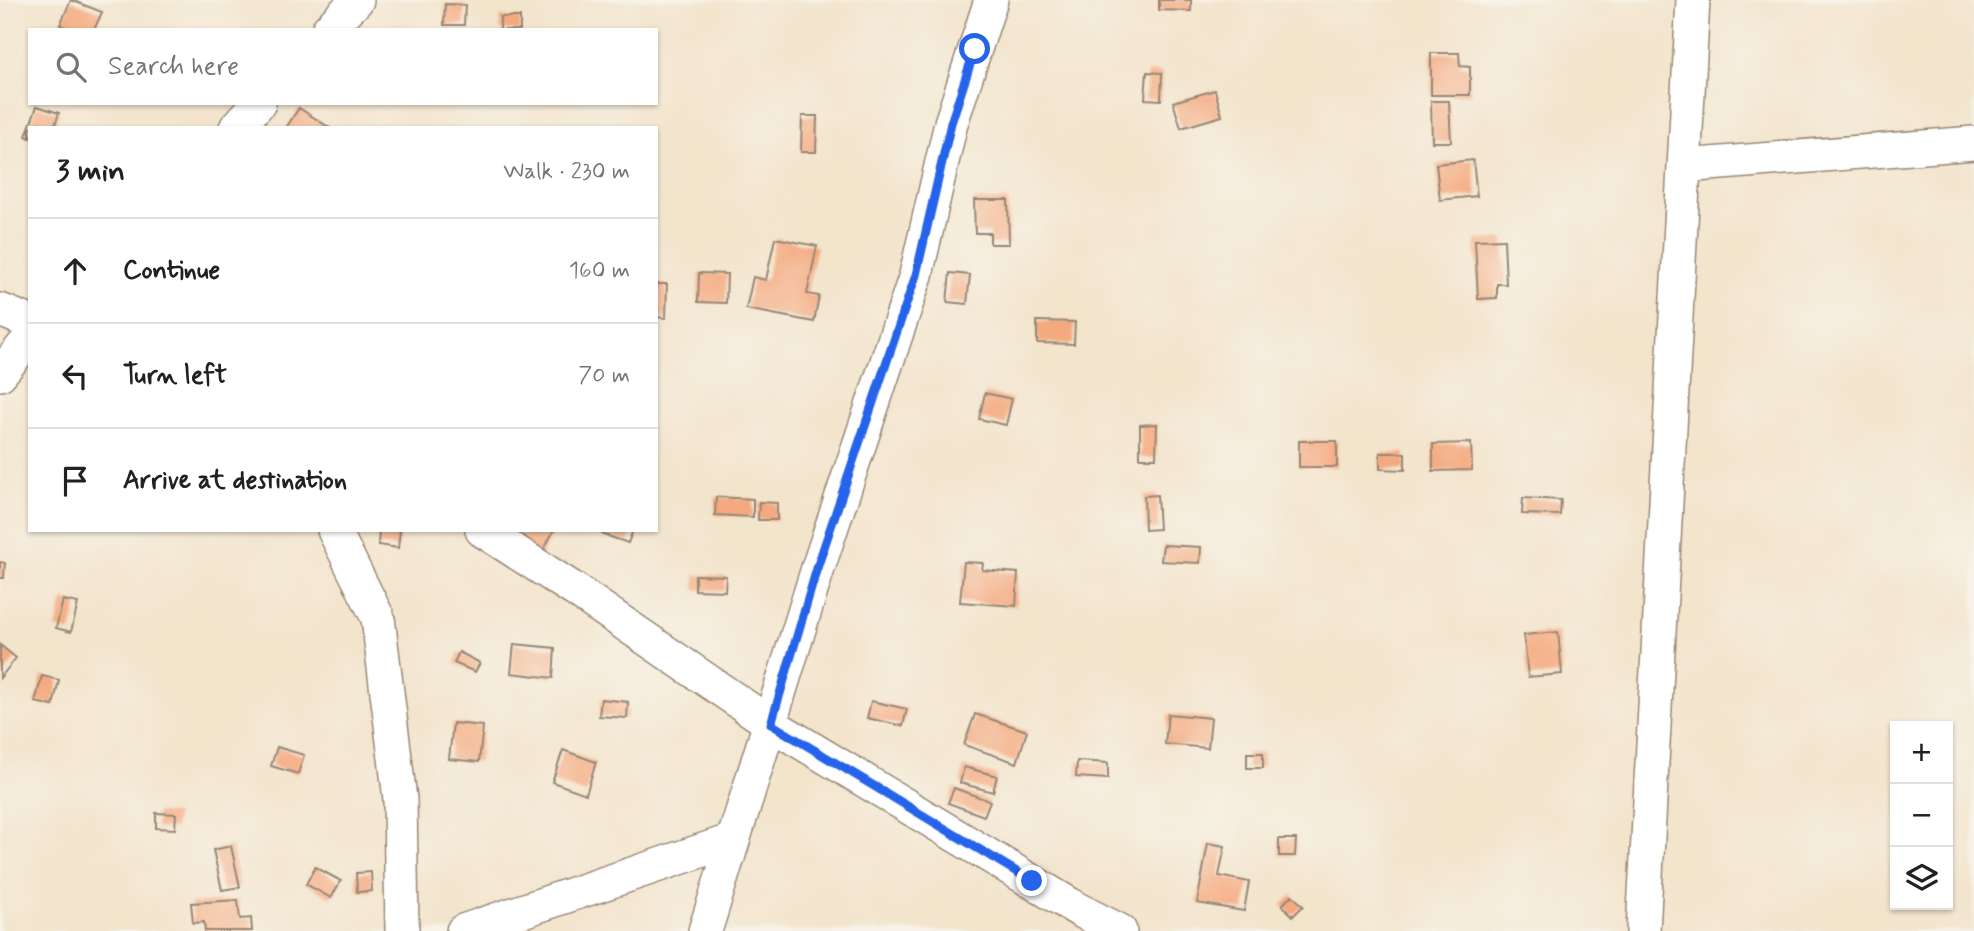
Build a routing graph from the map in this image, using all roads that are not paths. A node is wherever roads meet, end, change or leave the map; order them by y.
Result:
1 (358, 0) edge
2 (991, 0) edge
3 (1693, 0) edge
4 (330, 28) edge
5 (257, 105) edge
6 (238, 126) edge
7 (1974, 143) edge
8 (1684, 166) junction
9 (0, 310) edge
10 (28, 321) edge
11 (28, 340) edge
12 (0, 374) edge
13 (335, 532) edge
14 (485, 532) edge
15 (771, 724) junction
16 (733, 840) junction
17 (402, 931) edge
18 (463, 931) edge
19 (705, 931) edge
20 (1120, 931) edge
21 (1643, 931) edge

1 - 4 street
2 - 15 street
3 - 8 street
5 - 6 street
7 - 8 street
8 - 21 street
9 - 10 street
11 - 12 street
13 - 17 street
14 - 15 street
15 - 16 street
15 - 20 street
16 - 18 street
16 - 19 street

